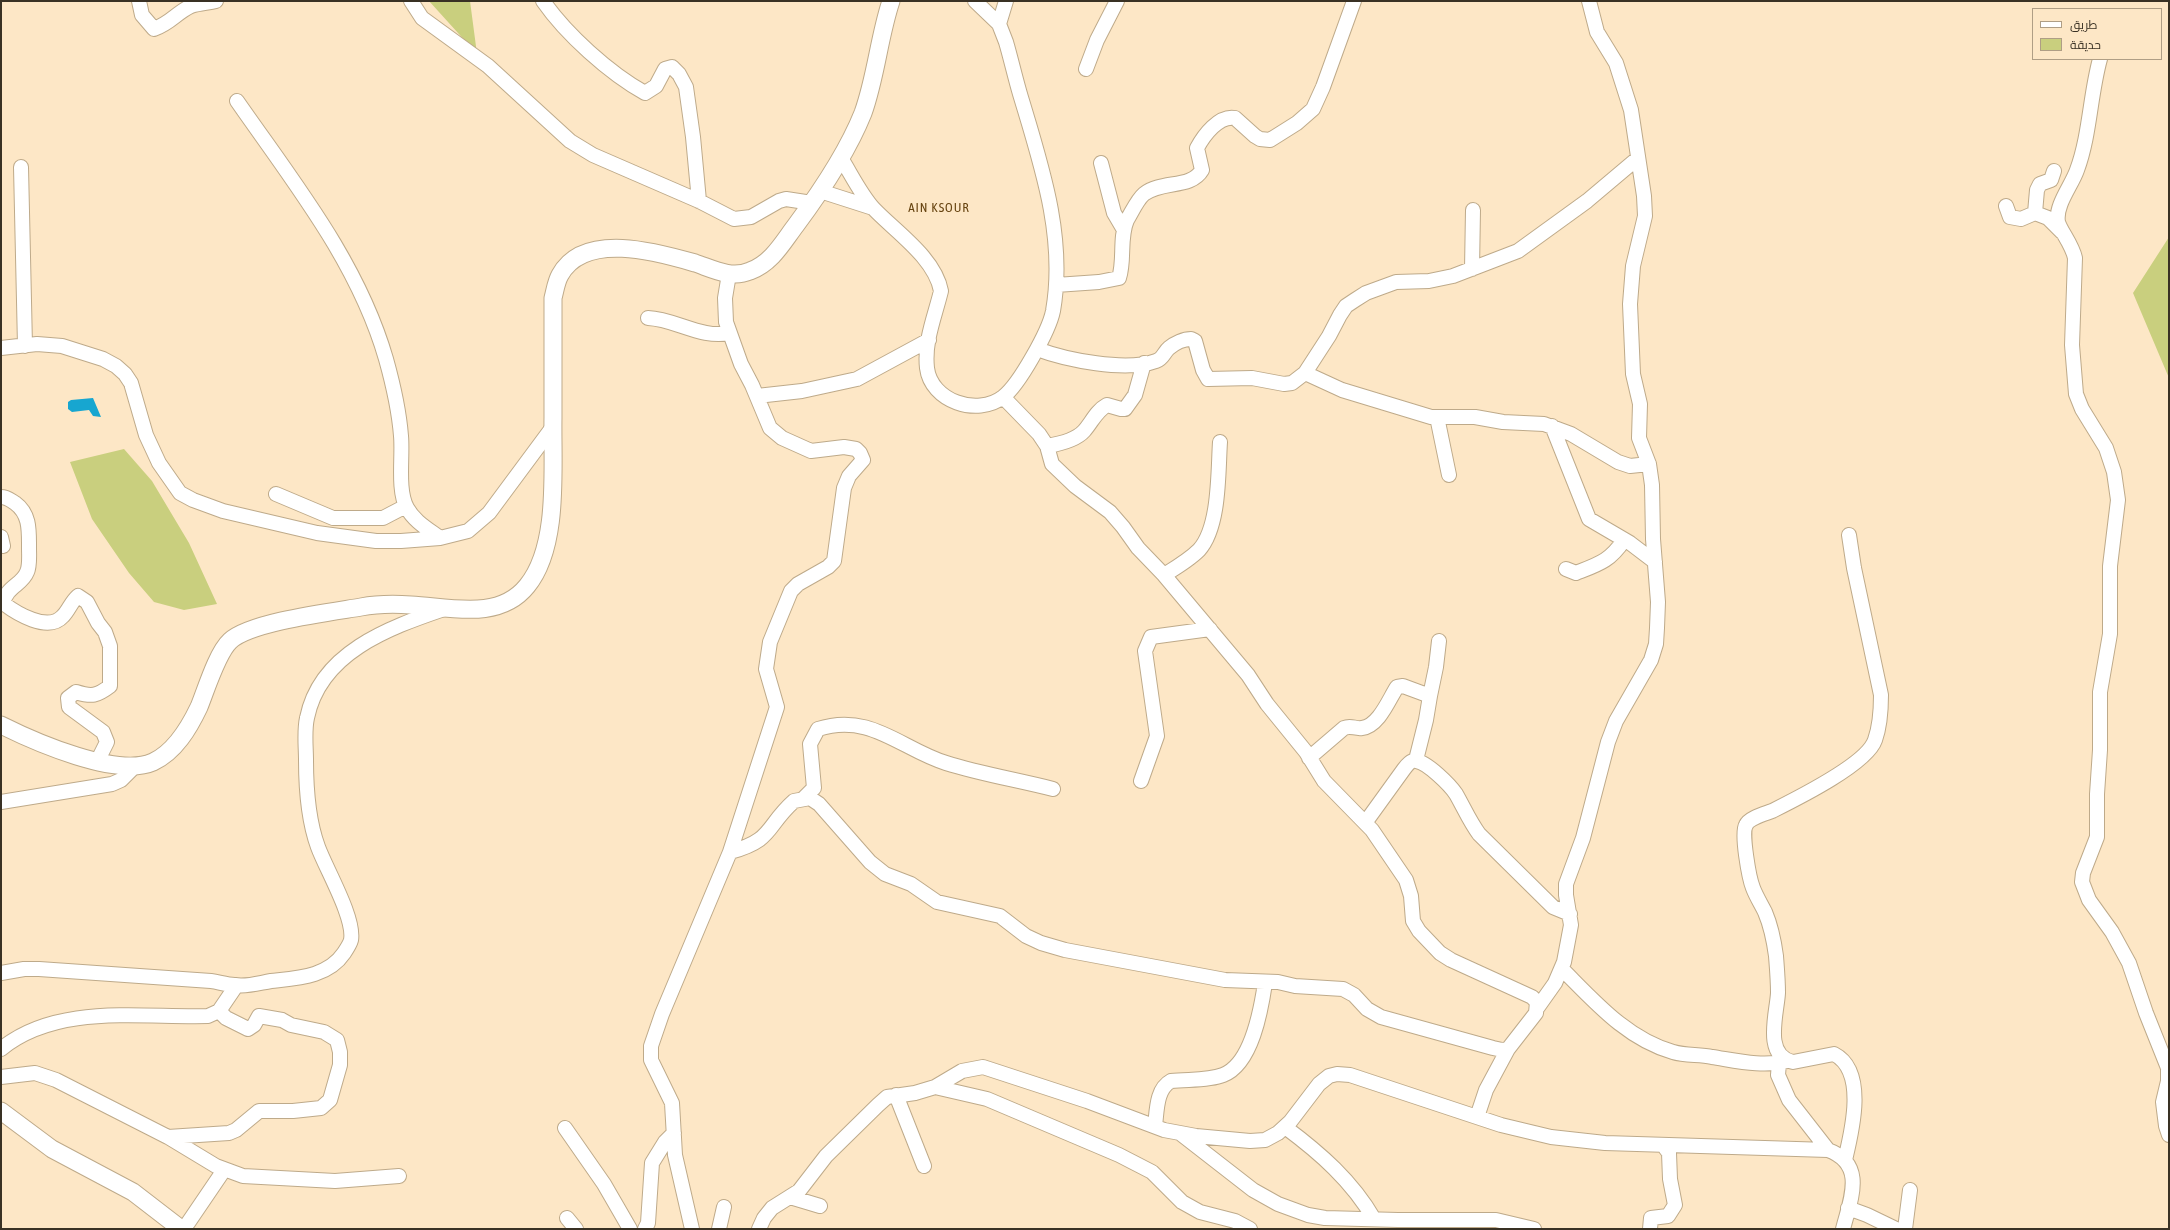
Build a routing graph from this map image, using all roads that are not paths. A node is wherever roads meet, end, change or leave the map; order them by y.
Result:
1 (139, 1) edge
2 (216, 1) edge
3 (411, 1) edge
4 (543, 1) edge
5 (891, 1) edge
6 (975, 1) edge
7 (1006, 1) edge
8 (1117, 1) edge
9 (1354, 1) edge
10 (1589, 1) edge
11 (999, 24) junction
12 (2100, 60) edge
13 (1086, 69) dead end
14 (237, 102) dead end
15 (840, 158) junction
16 (1638, 158) junction
17 (1101, 163) dead end
18 (21, 167) dead end
19 (2054, 171) dead end
20 (816, 197) junction
21 (699, 201) junction
22 (2006, 206) dead end
23 (873, 208) junction
24 (1472, 210) dead end
25 (2035, 213) junction
26 (1124, 230) junction
27 (2065, 234) junction
28 (1472, 269) junction
29 (729, 274) junction
30 (1056, 285) junction
31 (648, 318) dead end
32 (730, 333) junction
33 (929, 340) junction
34 (25, 346) junction
35 (1, 348) edge
36 (1037, 349) junction
37 (1144, 363) junction
38 (1305, 373) junction
39 (757, 396) junction
40 (1004, 397) junction
41 (1437, 417) junction
42 (1552, 426) junction
43 (552, 428) junction
44 (1220, 442) dead end
45 (1047, 446) junction
46 (1649, 464) junction
47 (1449, 475) dead end
48 (276, 494) dead end
49 (1, 497) edge
50 (406, 506) junction
51 (1849, 534) dead end
52 (440, 538) junction
53 (1624, 540) junction
54 (1655, 562) junction
55 (1566, 569) dead end
56 (1164, 575) junction
57 (444, 609) junction
58 (1210, 629) junction
59 (1439, 641) dead end
60 (1430, 696) junction
61 (1, 725) edge
62 (1310, 758) junction
63 (1416, 760) junction
64 (97, 762) junction
65 (135, 766) junction
66 (1141, 782) dead end
67 (1053, 789) dead end
68 (804, 798) junction
69 (1, 802) edge
70 (1365, 823) junction
71 (730, 852) junction
72 (1570, 914) junction
73 (1562, 969) junction
74 (1, 973) edge
75 (1265, 983) junction
76 (236, 986) junction
77 (1538, 1006) junction
78 (219, 1011) junction
79 (1, 1049) edge
80 (1508, 1049) junction
81 (1784, 1062) junction
82 (1, 1077) edge
83 (2168, 1081) edge
84 (935, 1087) junction
85 (896, 1095) junction
86 (1, 1111) edge
87 (1477, 1117) junction
88 (1155, 1126) junction
89 (1285, 1127) junction
90 (565, 1128) dead end
91 (674, 1133) junction
92 (1180, 1133) junction
93 (2169, 1135) edge
94 (168, 1137) junction
95 (1663, 1145) junction
96 (1828, 1150) junction
97 (1845, 1160) junction
98 (924, 1166) dead end
99 (224, 1170) junction
100 (399, 1176) dead end
101 (1910, 1190) dead end
102 (790, 1197) junction
103 (820, 1206) dead end
104 (724, 1207) dead end
105 (1848, 1208) junction
106 (1374, 1219) junction
107 (187, 1228) edge
108 (630, 1229) edge
109 (645, 1229) edge
110 (692, 1229) edge
111 (719, 1229) edge
112 (760, 1229) edge
113 (1250, 1229) edge
114 (1534, 1229) edge
115 (1650, 1229) edge
116 (1843, 1229) edge
117 (1896, 1229) edge
118 (1905, 1229) edge

1 - 2 street
3 - 21 street
4 - 21 street
5 - 15 main road
6 - 11 street
7 - 11 street
8 - 13 street
9 - 26 street
10 - 16 street
11 - 30 street
12 - 27 street
14 - 50 street
15 - 20 main road
15 - 23 street
16 - 28 street
16 - 46 street
17 - 26 street
18 - 34 street
19 - 25 street
20 - 21 street
20 - 23 street
20 - 29 main road
22 - 25 street
23 - 33 street
24 - 28 street
25 - 27 street
26 - 30 street
27 - 83 street
28 - 38 street
29 - 32 street
29 - 43 main road
30 - 36 street
31 - 32 street
32 - 39 street
33 - 39 street
33 - 40 street
34 - 35 street
34 - 52 street
36 - 37 street
36 - 40 street
37 - 38 street
37 - 45 street
38 - 41 street
39 - 71 street
40 - 45 street
41 - 42 street
41 - 47 street
42 - 46 street
42 - 53 street
43 - 52 street
43 - 57 main road
44 - 56 street
45 - 56 street
46 - 54 street
48 - 50 street
49 - 64 street
50 - 52 street
51 - 81 street
53 - 54 street
53 - 55 street
54 - 72 street
56 - 58 street
57 - 65 main road
57 - 76 street
58 - 62 street
58 - 66 street
59 - 60 street
60 - 62 street
60 - 63 street
61 - 64 main road
62 - 70 street
63 - 70 street
63 - 72 street
64 - 65 main road
65 - 69 street
67 - 68 street
68 - 71 street
68 - 75 street
70 - 77 street
71 - 91 street
72 - 73 street
73 - 77 street
73 - 81 street
74 - 76 street
75 - 80 street
75 - 88 street
76 - 78 street
77 - 80 street
78 - 79 street
78 - 94 street
80 - 87 street
81 - 96 street
81 - 97 street
82 - 94 street
83 - 93 street
84 - 85 street
84 - 88 street
84 - 113 street
85 - 98 street
85 - 102 street
86 - 107 main road
87 - 89 street
87 - 95 street
88 - 92 street
89 - 92 street
89 - 106 street
90 - 108 street
91 - 109 street
91 - 110 street
92 - 106 street
94 - 99 street
95 - 96 street
95 - 115 street
96 - 97 street
97 - 105 street
99 - 100 street
99 - 107 street
101 - 118 street
102 - 103 street
102 - 112 street
104 - 111 street
105 - 116 street
105 - 117 street
106 - 114 street

